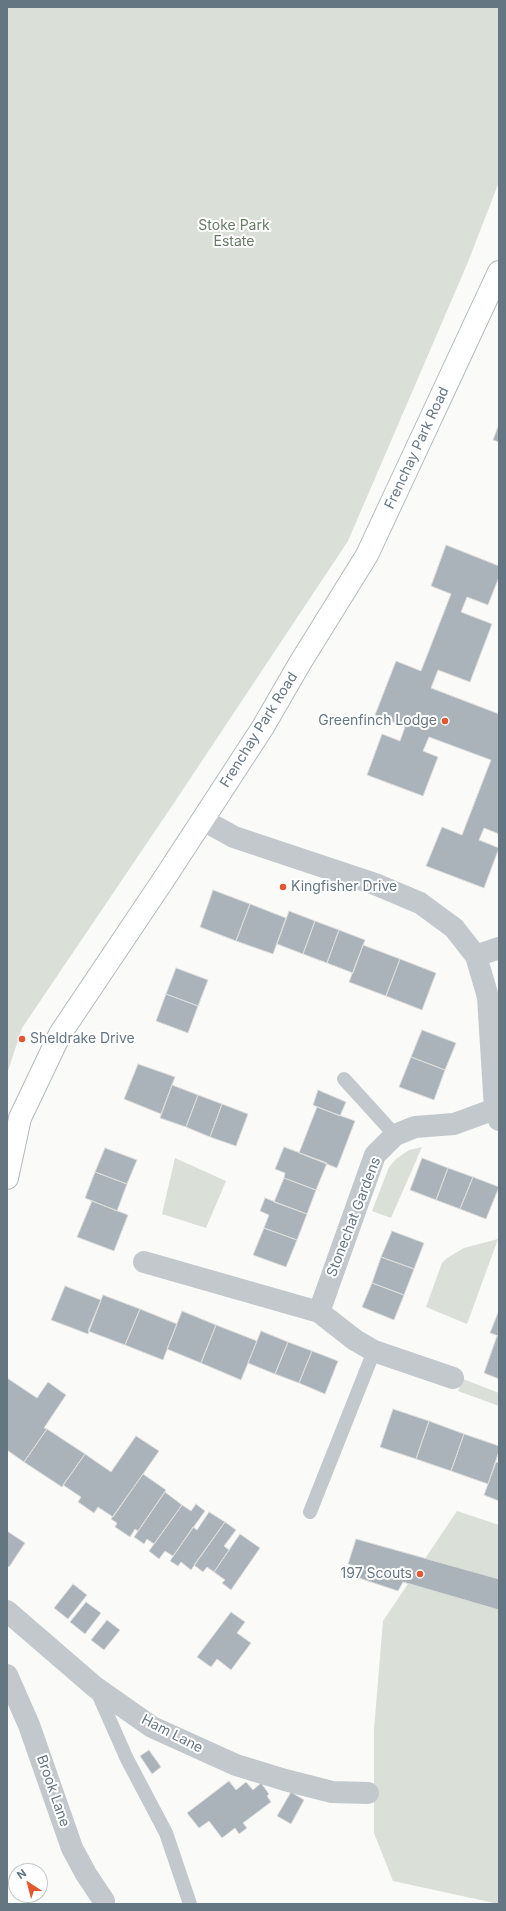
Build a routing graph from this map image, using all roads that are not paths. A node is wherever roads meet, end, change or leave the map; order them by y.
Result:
1 (499, 272) edge
2 (203, 820) junction
3 (499, 948) edge
4 (476, 956) junction
5 (344, 1079) dead end
6 (497, 1115) edge
7 (395, 1135) junction
8 (7, 1178) edge
9 (144, 1262) dead end
10 (319, 1312) junction
11 (374, 1351) junction
12 (453, 1378) dead end
13 (310, 1512) dead end
14 (7, 1611) edge
15 (7, 1675) edge
16 (95, 1687) junction
17 (368, 1793) dead end
18 (104, 1904) edge
19 (190, 1904) edge

1 - 2 main road, Frenchay Park Road
2 - 4 street
2 - 8 main road, Frenchay Park Road
3 - 4 street
4 - 6 street
5 - 7 lane
6 - 7 street, Stonechat Gardens
7 - 10 street, Stonechat Gardens
9 - 10 street
10 - 11 street
11 - 12 street
11 - 13 lane
14 - 16 street, Ham Lane
15 - 18 street, Brook Lane
16 - 17 street, Ham Lane
16 - 19 lane

